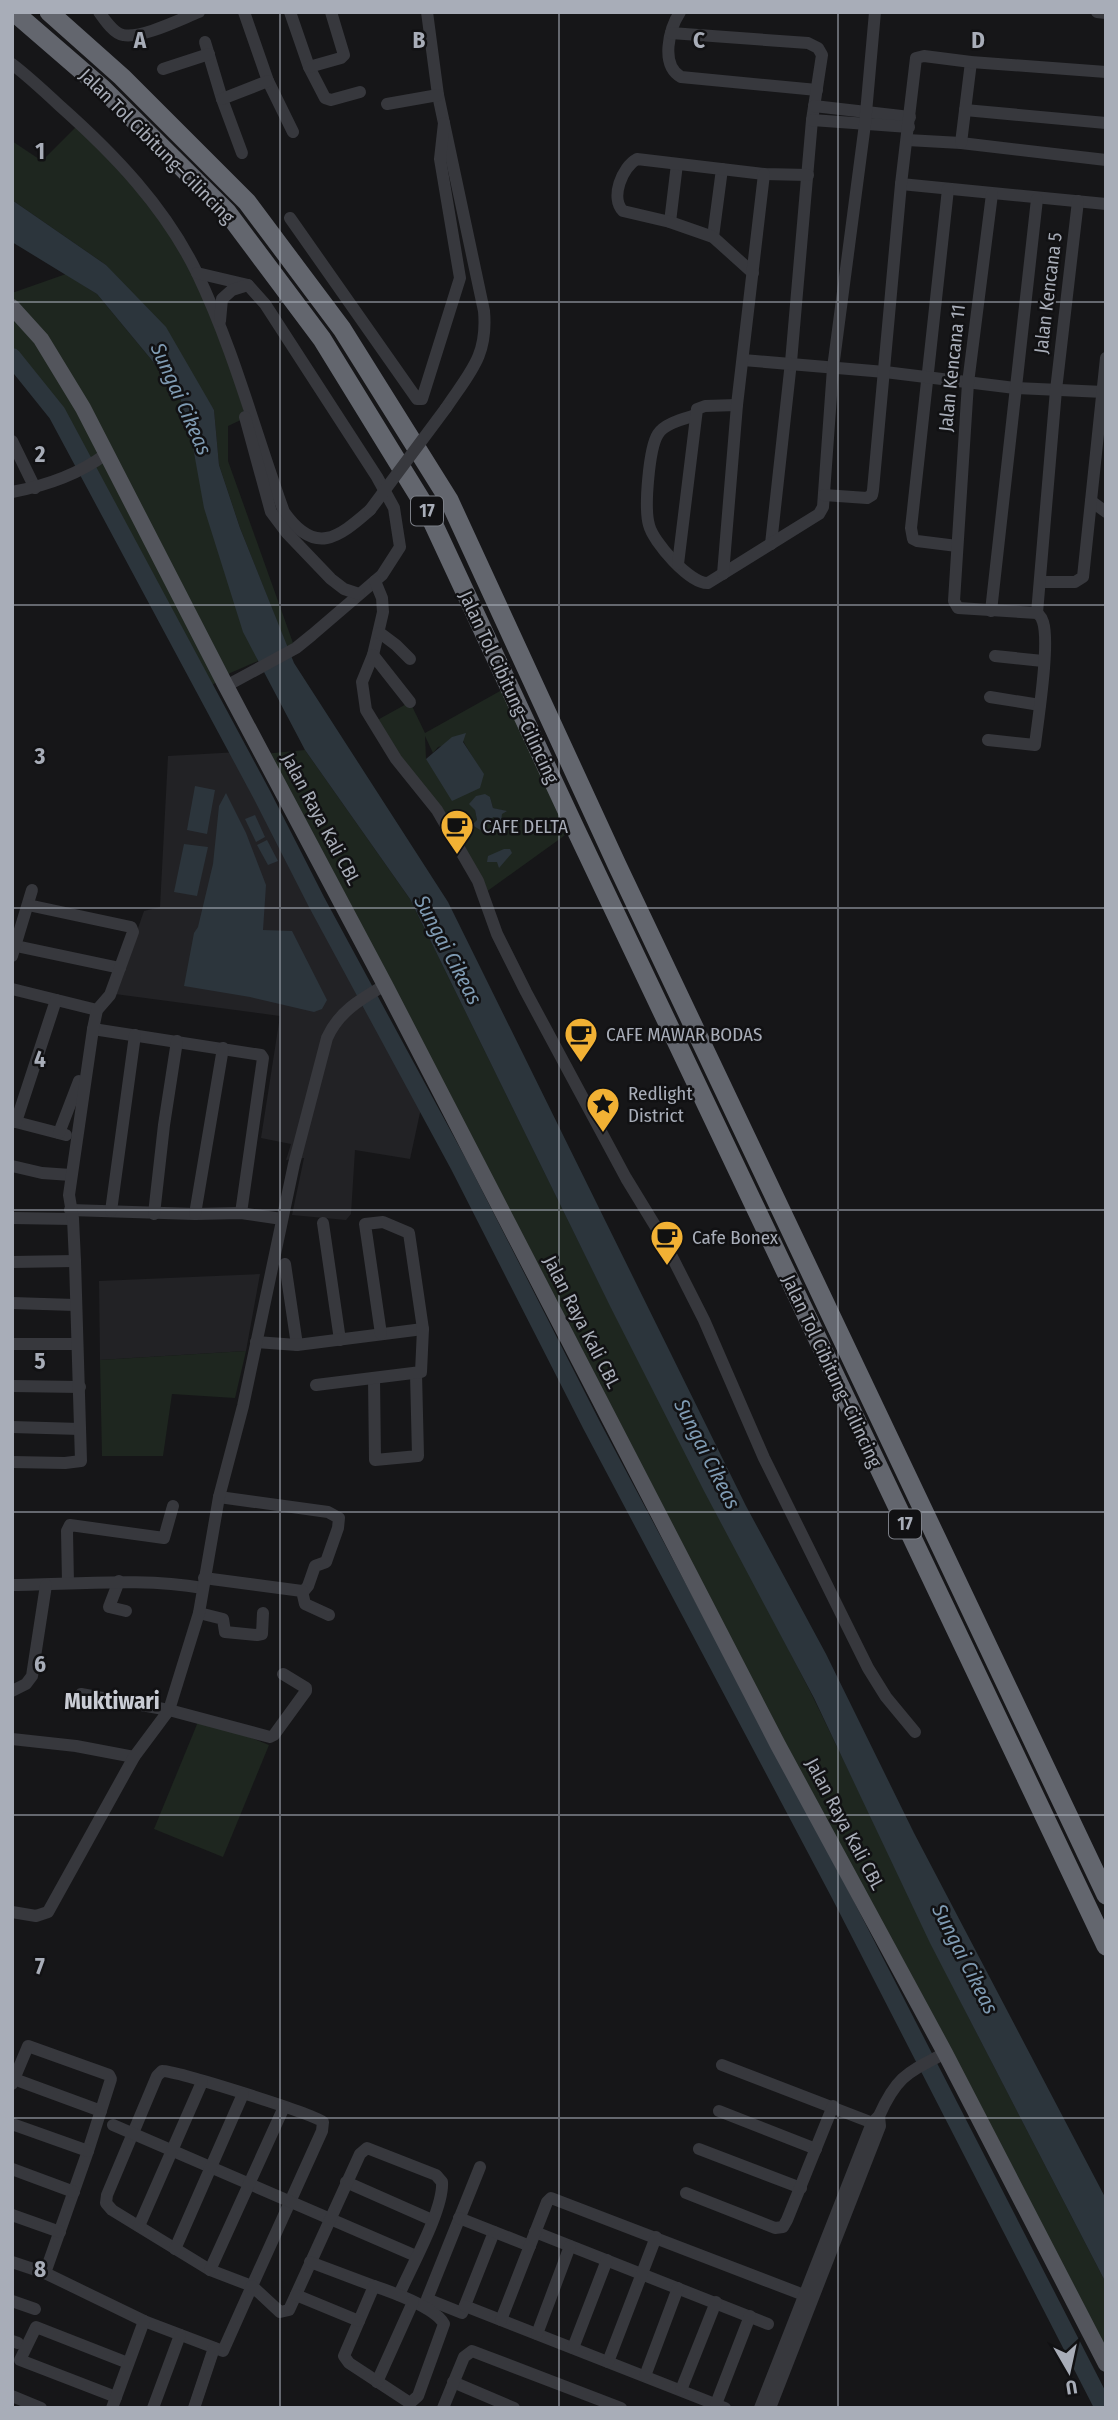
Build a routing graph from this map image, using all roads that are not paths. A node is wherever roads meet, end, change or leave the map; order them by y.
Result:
1 (14, 12) edge
2 (49, 12) edge
3 (99, 12) edge
4 (198, 12) edge
5 (244, 12) edge
6 (290, 12) edge
7 (331, 12) edge
8 (427, 12) edge
9 (680, 12) edge
10 (875, 12) edge
11 (1097, 12) edge
12 (1106, 13) edge
13 (671, 33) junction
14 (971, 62) junction
15 (12, 64) edge
16 (309, 67) junction
17 (163, 69) dead end
18 (1106, 72) edge
19 (268, 81) junction
20 (817, 90) junction
21 (360, 93) dead end
22 (438, 95) junction
23 (222, 99) junction
24 (387, 104) dead end
25 (965, 110) junction
26 (813, 113) junction
27 (865, 118) junction
28 (444, 123) junction
29 (1106, 123) edge
30 (909, 128) junction
31 (293, 132) dead end
32 (961, 144) junction
33 (242, 153) dead end
34 (1106, 160) edge
35 (677, 164) junction
36 (722, 169) junction
37 (764, 174) junction
38 (808, 176) junction
39 (901, 184) junction
40 (948, 189) junction
41 (992, 194) junction
42 (1037, 199) junction
43 (1078, 201) junction
44 (1106, 204) edge
45 (290, 218) dead end
46 (670, 222) junction
47 (713, 237) junction
48 (197, 273) junction
49 (753, 273) junction
50 (248, 285) junction
51 (12, 307) edge
52 (221, 327) junction
53 (1106, 358) edge
54 (743, 360) junction
55 (234, 361) junction
56 (791, 362) junction
57 (833, 368) junction
58 (885, 372) junction
59 (927, 377) junction
60 (968, 383) junction
61 (1015, 388) junction
62 (1056, 390) junction
63 (1105, 394) edge
64 (737, 405) junction
65 (696, 415) junction
66 (12, 441) edge
67 (1101, 455) edge
68 (99, 459) junction
69 (35, 488) junction
70 (12, 492) edge
71 (824, 495) junction
72 (1091, 502) junction
73 (1106, 512) edge
74 (771, 544) junction
75 (957, 546) junction
76 (678, 564) junction
77 (723, 574) junction
78 (375, 581) junction
79 (1040, 582) junction
80 (359, 594) junction
81 (991, 611) junction
82 (1037, 613) junction
83 (380, 633) junction
84 (373, 655) junction
85 (995, 656) dead end
86 (410, 659) dead end
87 (1043, 661) junction
88 (226, 686) junction
89 (990, 697) dead end
90 (410, 702) dead end
91 (1040, 705) junction
92 (988, 740) dead end
93 (32, 890) dead end
94 (28, 905) junction
95 (14, 951) edge
96 (120, 968) junction
97 (385, 985) junction
98 (13, 993) edge
99 (57, 1000) junction
100 (97, 1010) junction
101 (93, 1029) junction
102 (135, 1035) junction
103 (177, 1041) junction
104 (223, 1048) junction
105 (86, 1062) junction
106 (14, 1121) edge
107 (59, 1133) junction
108 (76, 1137) junction
109 (12, 1166) edge
110 (42, 1173) junction
111 (12, 1175) edge
112 (71, 1175) junction
113 (111, 1211) junction
114 (154, 1213) junction
115 (241, 1213) junction
116 (71, 1214) junction
117 (195, 1214) junction
118 (12, 1218) edge
119 (282, 1219) junction
120 (323, 1223) dead end
121 (75, 1261) junction
122 (12, 1262) edge
123 (285, 1264) dead end
124 (12, 1303) edge
125 (75, 1305) junction
126 (423, 1329) junction
127 (381, 1334) junction
128 (341, 1340) junction
129 (256, 1342) junction
130 (77, 1343) junction
131 (12, 1344) edge
132 (297, 1345) junction
133 (416, 1373) junction
134 (374, 1378) junction
135 (316, 1385) dead end
136 (12, 1386) edge
137 (80, 1387) junction
138 (12, 1427) edge
139 (80, 1429) junction
140 (12, 1462) edge
141 (219, 1497) junction
142 (173, 1506) dead end
143 (119, 1581) junction
144 (68, 1583) junction
145 (204, 1583) junction
146 (12, 1584) edge
147 (46, 1585) junction
148 (303, 1592) junction
149 (126, 1611) dead end
150 (199, 1614) junction
151 (263, 1614) dead end
152 (330, 1615) dead end
153 (283, 1674) dead end
154 (12, 1691) edge
155 (81, 1694) dead end
156 (169, 1710) junction
157 (915, 1732) dead end
158 (12, 1739) edge
159 (134, 1757) junction
160 (1106, 1895) edge
161 (12, 1912) edge
162 (1106, 1946) edge
163 (945, 2053) junction
164 (722, 2065) dead end
165 (13, 2081) edge
166 (202, 2082) junction
167 (243, 2094) junction
168 (833, 2106) junction
169 (284, 2107) junction
170 (101, 2111) junction
171 (719, 2111) dead end
172 (877, 2121) junction
173 (12, 2124) edge
174 (113, 2125) dead end
175 (134, 2134) junction
176 (699, 2149) dead end
177 (816, 2149) junction
178 (89, 2151) junction
179 (172, 2151) junction
180 (211, 2167) junction
181 (480, 2167) dead end
182 (12, 2169) edge
183 (346, 2182) junction
184 (249, 2184) junction
185 (801, 2188) junction
186 (74, 2192) junction
187 (686, 2193) dead end
188 (290, 2202) junction
189 (12, 2215) edge
190 (459, 2218) junction
191 (330, 2219) junction
192 (432, 2220) junction
193 (139, 2227) junction
194 (60, 2232) junction
195 (494, 2232) junction
196 (535, 2232) junction
197 (656, 2237) junction
198 (530, 2246) junction
199 (570, 2246) junction
200 (175, 2249) junction
201 (416, 2256) junction
202 (607, 2260) junction
203 (12, 2262) edge
204 (310, 2262) junction
205 (210, 2270) junction
206 (45, 2273) junction
207 (642, 2274) junction
208 (252, 2286) junction
209 (374, 2286) junction
210 (678, 2288) junction
211 (296, 2295) junction
212 (399, 2295) junction
213 (808, 2296) junction
214 (12, 2301) edge
215 (413, 2302) junction
216 (716, 2302) junction
217 (465, 2306) junction
218 (35, 2309) dead end
219 (750, 2316) junction
220 (501, 2320) junction
221 (144, 2321) junction
222 (359, 2321) junction
223 (768, 2323) dead end
224 (537, 2334) junction
225 (180, 2335) junction
226 (214, 2348) junction
227 (573, 2348) junction
228 (608, 2362) junction
229 (128, 2364) junction
230 (1106, 2364) edge
231 (645, 2376) junction
232 (377, 2382) junction
233 (453, 2382) junction
234 (681, 2390) junction
235 (12, 2396) edge
236 (114, 2402) edge
237 (589, 2402) edge
238 (720, 2406) edge
239 (41, 2408) edge
240 (153, 2408) edge
241 (194, 2408) edge
242 (443, 2408) edge
243 (514, 2408) edge
244 (621, 2408) edge
245 (760, 2408) edge
246 (770, 2408) edge

1 - 162 highway, Jalan Tol Cibitung–Cilincing / 17
2 - 160 highway, Jalan Tol Cibitung–Cilincing / 17
3 - 4 street
5 - 19 street
6 - 16 street
7 - 16 street
8 - 22 street
9 - 13 street
10 - 27 street
11 - 12 street
13 - 20 street
13 - 20 street
14 - 18 street
14 - 25 street
14 - 30 street
15 - 48 street
16 - 21 street
17 - 23 street
19 - 23 street
19 - 31 street
20 - 26 street
22 - 24 street
22 - 28 street
23 - 33 street
25 - 29 street
25 - 32 street
26 - 27 street
26 - 38 street
27 - 30 street
27 - 57 street
28 - 45 street
28 - 55 street, bridge
30 - 32 street
30 - 39 street
32 - 34 street
35 - 36 street
35 - 46 street
35 - 46 street
36 - 37 street
36 - 47 street
37 - 38 street
37 - 49 street
38 - 56 street
39 - 40 street
39 - 58 street
40 - 41 street
40 - 59 street
41 - 42 street
41 - 60 street, Jalan Kencana 11
42 - 43 street
42 - 61 street
43 - 44 street
43 - 62 street, Jalan Kencana 5
46 - 47 street
47 - 49 street
48 - 50 street
48 - 52 street
49 - 54 street
50 - 52 street
50 - 78 street
51 - 68 main road, Jalan Raya Kali CBL
52 - 55 street
53 - 63 street
54 - 56 street
54 - 64 street
55 - 80 street
56 - 57 street
56 - 74 street
57 - 58 street
57 - 71 street
58 - 59 street
58 - 71 street
59 - 60 street
59 - 75 street
60 - 61 street
60 - 75 street, Jalan Kencana 11
61 - 62 street
61 - 81 street
62 - 63 street
62 - 79 street, Jalan Kencana 5
63 - 67 street
64 - 65 street
64 - 77 street
65 - 76 street
65 - 76 street
66 - 69 street
67 - 72 street
68 - 69 street
68 - 88 main road, Jalan Raya Kali CBL
69 - 70 street
71 - 74 street
72 - 73 street
72 - 79 street
74 - 77 street
75 - 81 street, Jalan Kencana 11
76 - 77 street
78 - 80 street
78 - 83 street
79 - 82 street, Jalan Kencana 5
80 - 88 street
81 - 82 street
82 - 87 street, Jalan Kencana 5
83 - 84 street
83 - 86 street
84 - 90 street
84 - 157 street
85 - 87 street
87 - 91 street, Jalan Kencana 5
88 - 97 main road, Jalan Raya Kali CBL
89 - 91 street
91 - 92 street, Jalan Kencana 5
93 - 94 street
94 - 95 street
94 - 96 street
95 - 96 street
96 - 100 street
97 - 119 street
97 - 163 main road, Jalan Raya Kali CBL
98 - 99 street
99 - 100 street
99 - 106 street
100 - 101 street
101 - 102 street
101 - 105 street
102 - 103 street
102 - 113 street
103 - 104 street
103 - 114 street
104 - 115 street
104 - 117 street
105 - 107 street
105 - 108 street
106 - 107 street
107 - 108 street
108 - 112 street
109 - 110 street
110 - 111 street
110 - 112 street
112 - 116 street
113 - 114 street
113 - 116 street
114 - 117 street
115 - 117 street
115 - 119 street
116 - 118 street
116 - 121 street
119 - 129 street
120 - 128 street
121 - 122 street
121 - 125 street
123 - 132 street
124 - 125 street
125 - 130 street
126 - 127 street
126 - 127 street
126 - 133 street
127 - 128 street
128 - 132 street
129 - 132 street
129 - 141 street
130 - 131 street
130 - 137 street
133 - 134 street
133 - 134 street
134 - 135 street
136 - 137 street
137 - 139 street
138 - 139 street
139 - 140 street
141 - 145 street
141 - 148 street
142 - 144 street
143 - 144 street
143 - 145 street
143 - 149 street
144 - 147 street
145 - 148 street
145 - 150 street
146 - 147 street
147 - 154 street
148 - 152 street
150 - 151 street
150 - 156 street
153 - 156 street
155 - 156 street
156 - 159 street
158 - 159 street
159 - 161 street
163 - 172 street
163 - 230 main road, Jalan Raya Kali CBL
164 - 168 street
165 - 170 street
165 - 170 street
166 - 167 street
166 - 175 street
166 - 179 street
167 - 169 street
167 - 180 street
168 - 172 street
168 - 177 street
169 - 184 street
169 - 188 street
170 - 178 street
171 - 177 street
172 - 213 street
173 - 178 street
174 - 175 street
175 - 179 street
175 - 193 street
176 - 185 street
177 - 185 street
178 - 186 street
179 - 180 street
179 - 193 street
180 - 184 street
180 - 200 street
181 - 190 street
182 - 186 street
183 - 191 street
183 - 192 street
183 - 192 street
184 - 188 street
184 - 205 street
185 - 187 street
186 - 194 street
188 - 191 street
188 - 208 street
189 - 194 street
190 - 195 street
190 - 217 street
191 - 201 street
191 - 204 street
192 - 201 street
193 - 200 street
194 - 206 street
195 - 198 street
195 - 217 street
196 - 197 street
196 - 198 street
196 - 199 street
197 - 207 street
197 - 213 street
198 - 220 street
199 - 202 street
199 - 224 street
200 - 205 street
201 - 212 street
202 - 207 street
202 - 227 street
203 - 206 street
204 - 209 street
204 - 211 street
205 - 208 street
206 - 221 street
207 - 210 street
207 - 228 street
208 - 211 street
208 - 226 street
209 - 212 street
209 - 222 street
210 - 216 street
210 - 231 street
211 - 222 street
212 - 215 street
213 - 245 street
213 - 246 street
214 - 218 street
215 - 232 street
215 - 232 street
216 - 219 street
216 - 234 street
217 - 220 street
219 - 223 street
219 - 238 street
220 - 224 street
221 - 225 street
221 - 229 street
222 - 232 street
224 - 227 street
225 - 226 street
225 - 240 street
226 - 241 street
227 - 228 street
228 - 231 street
229 - 236 street
229 - 236 street
231 - 234 street
233 - 237 street
233 - 242 street
233 - 243 street
234 - 238 street
235 - 239 street
237 - 244 street

